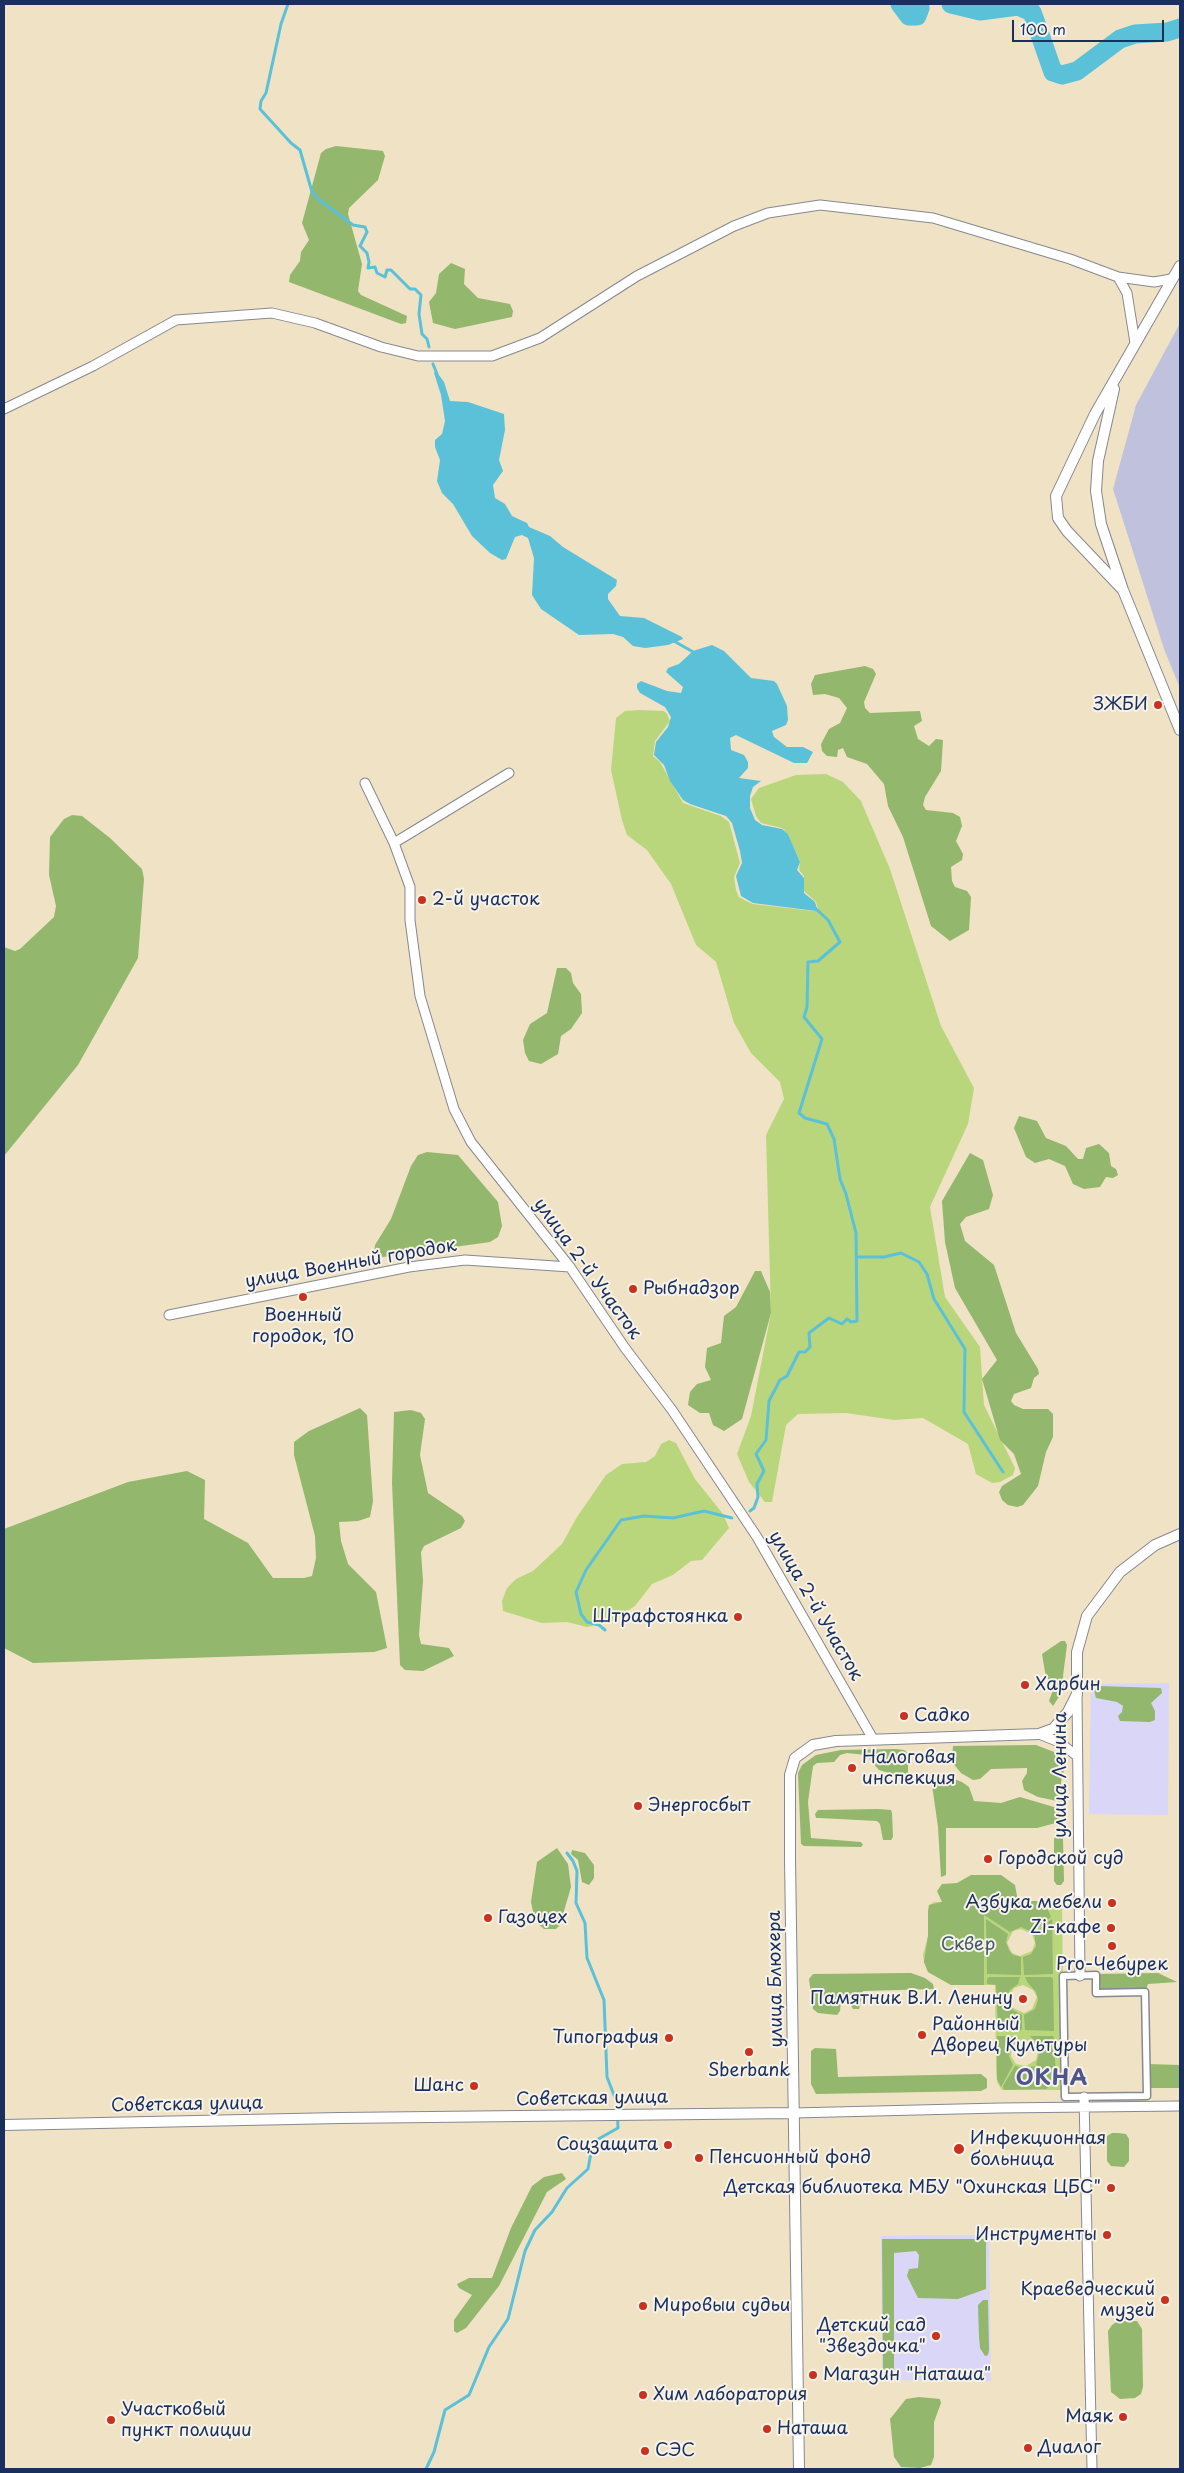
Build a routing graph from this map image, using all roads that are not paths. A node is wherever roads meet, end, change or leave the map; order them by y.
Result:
1 (1180, 266) edge
2 (1118, 277) junction
3 (1172, 279) junction
4 (1135, 343) junction
5 (1116, 381) junction
6 (4, 409) edge
7 (1123, 590) junction
8 (1180, 730) edge
9 (509, 773) dead end
10 (365, 783) dead end
11 (394, 843) junction
12 (570, 1267) junction
13 (169, 1315) dead end
14 (1180, 1534) edge
15 (1077, 1694) junction
16 (1039, 1734) junction
17 (873, 1739) junction
18 (1077, 1756) junction
19 (1080, 1976) junction
20 (1084, 2102) junction
21 (1180, 2106) edge
22 (793, 2113) junction
23 (4, 2125) edge
24 (799, 2469) edge
25 (1092, 2469) edge

1 - 3 street
2 - 3 street
2 - 4 street
2 - 6 street
3 - 4 street
4 - 5 street
5 - 7 street
5 - 7 street
7 - 8 street
9 - 11 street
10 - 11 street, улица 2-й Участок
11 - 12 street, улица 2-й Участок
12 - 13 street, улица Военный городок
12 - 17 street, улица 2-й Участок
14 - 15 street
15 - 16 street, улица Блюхера
15 - 18 street, улица Ленина
16 - 17 street, улица Блюхера
16 - 18 street
17 - 22 street, улица Блюхера
18 - 19 street, улица Ленина
19 - 20 street
19 - 20 street
20 - 21 street, Советская улица
20 - 22 street, Советская улица
20 - 25 street
22 - 23 street, Советская улица
22 - 24 street, улица Блюхера

